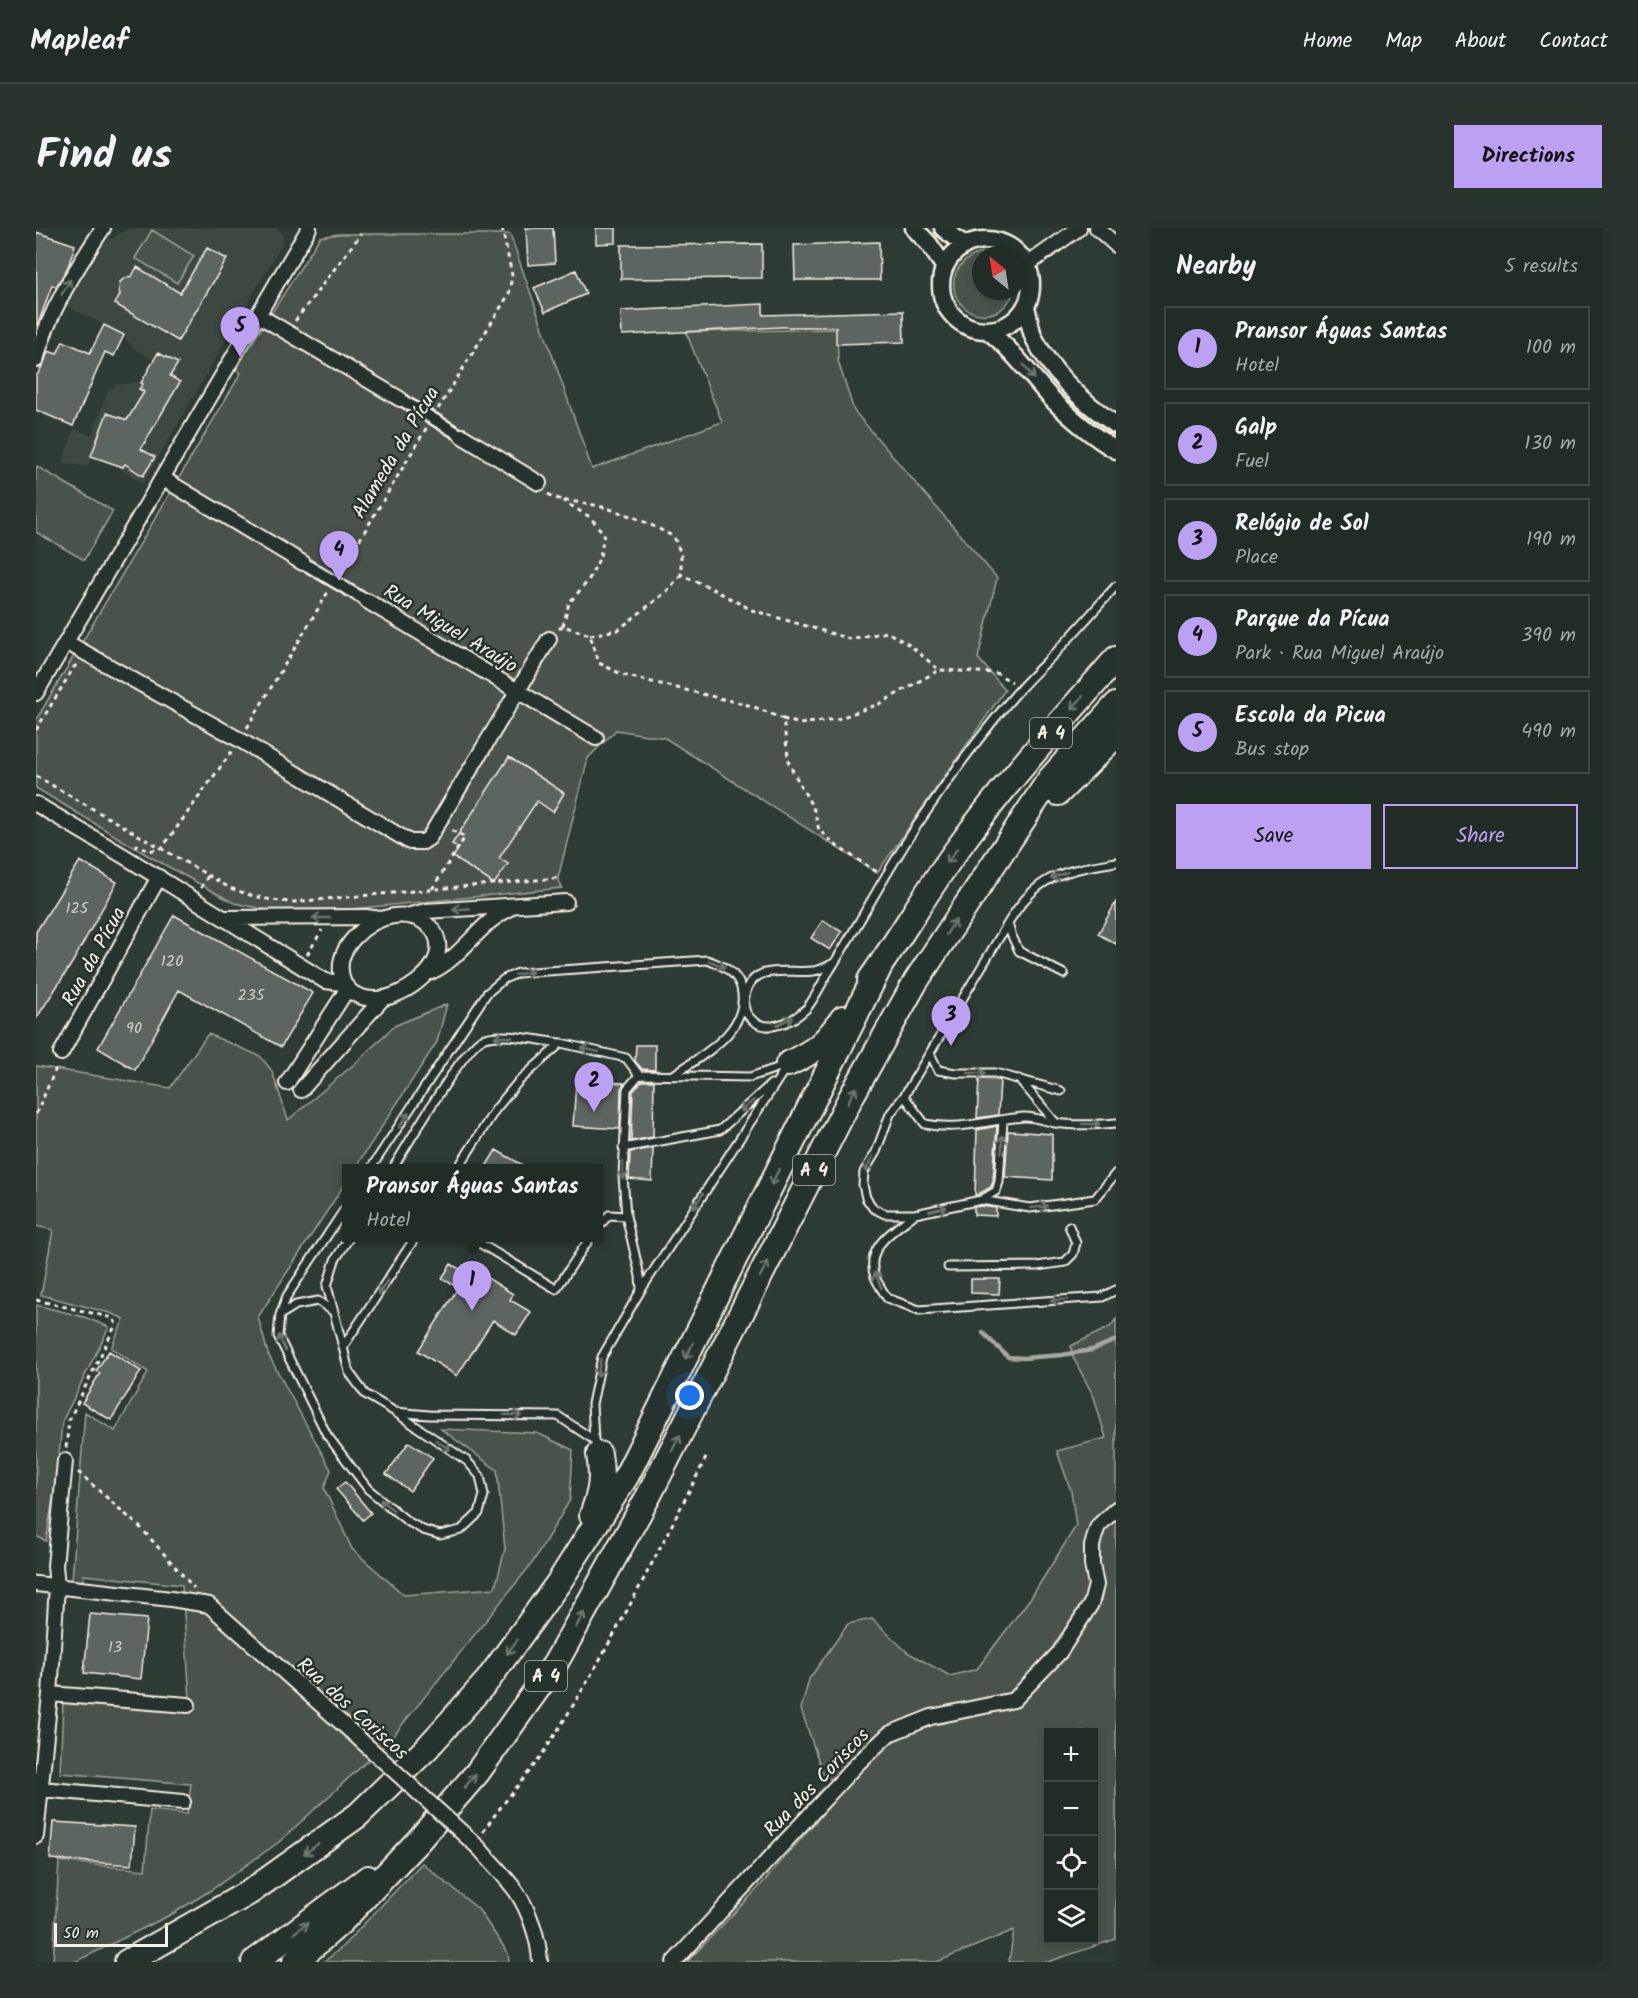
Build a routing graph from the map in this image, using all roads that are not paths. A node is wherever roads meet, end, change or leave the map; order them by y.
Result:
1 (103, 228) edge
2 (309, 228) edge
3 (914, 228) edge
4 (943, 228) edge
5 (1079, 228) edge
6 (1097, 228) edge
7 (964, 245) junction
8 (1116, 245) edge
9 (1027, 265) junction
10 (944, 266) junction
11 (1026, 307) junction
12 (258, 315) junction
13 (988, 331) junction
14 (36, 360) edge
15 (400, 399) joint
16 (1116, 425) edge
17 (462, 436) joint
18 (1114, 449) edge
19 (162, 478) junction
20 (539, 483) road end
21 (303, 562) joint
22 (1116, 586) edge
23 (367, 601) joint
24 (549, 639) road end
25 (66, 642) junction
26 (1116, 658) edge
27 (519, 691) junction
28 (36, 693) edge
29 (1116, 705) edge
30 (1116, 735) edge
31 (596, 738) dead end
32 (36, 804) edge
33 (998, 856) junction
34 (1116, 862) edge
35 (159, 877) junction
36 (566, 902) dead end
37 (512, 906) junction
38 (410, 915) junction
39 (222, 918) junction
40 (380, 919) junction
41 (1008, 923) junction
42 (834, 963) junction
43 (879, 968) junction
44 (426, 974) junction
45 (1064, 974) dead end
46 (346, 986) junction
47 (383, 998) junction
48 (744, 1000) junction
49 (561, 1043) junction
50 (61, 1053) road end
51 (930, 1053) junction
52 (788, 1064) junction
53 (639, 1076) junction
54 (672, 1076) junction
55 (1019, 1079) junction
56 (287, 1083) dead end
57 (301, 1090) dead end
58 (1062, 1091) dead end
59 (904, 1096) junction
60 (1003, 1120) junction
61 (1056, 1123) junction
62 (1116, 1123) edge
63 (623, 1148) junction
64 (374, 1164) edge
65 (396, 1164) edge
66 (461, 1164) edge
67 (1116, 1173) edge
68 (981, 1200) junction
69 (342, 1213) edge
70 (915, 1214) junction
71 (626, 1216) junction
72 (603, 1222) edge
73 (1069, 1226) dead end
74 (346, 1242) edge
75 (412, 1242) edge
76 (478, 1242) edge
77 (587, 1242) edge
78 (948, 1267) dead end
79 (641, 1290) junction
80 (1116, 1290) edge
81 (334, 1312) junction
82 (280, 1315) junction
83 (343, 1347) junction
84 (394, 1412) junction
85 (597, 1447) junction
86 (65, 1461) road end
87 (1116, 1509) edge
88 (559, 1582) junction
89 (36, 1584) edge
90 (57, 1586) junction
91 (50, 1694) junction
92 (188, 1705) dead end
93 (41, 1789) junction
94 (183, 1802) dead end
95 (36, 1836) edge
96 (418, 1841) junction
97 (127, 1962) edge
98 (254, 1962) edge
99 (295, 1962) edge
100 (540, 1962) edge
101 (674, 1962) edge

14 -> 1 street
2 - 12 street
3 - 10 street
4 - 7 street
5 - 9 street
6 - 8 street
7 - 9 street
7 - 10 street
9 - 11 street
10 - 13 street
11 - 13 street
11 - 16 street
12 - 15 street
12 - 19 street
13 -> 18 street
15 - 17 street
17 - 20 street
19 - 21 street, Rua Miguel Araújo
19 - 25 street
21 - 23 street, Rua Miguel Araújo
22 - 42 lane
23 - 27 street, Rua Miguel Araújo
24 - 27 street
25 - 27 street
25 - 28 street
26 -> 43 highway, A 4
27 - 31 street, Rua Miguel Araújo
29 - 33 highway, A 4
30 - 33 highway
32 - 35 street
96 -> 33 highway, A 4
34 -> 41 lane
35 - 39 street
35 - 50 street, Rua da Pícua
36 - 37 street
37 -> 38 street
37 - 44 street
38 - 40 street
38 - 44 street
40 -> 39 street
39 - 46 street
40 - 46 street
41 - 45 lane
41 - 51 lane
42 - 48 lane
48 -> 42 lane
43 - 52 highway
43 -> 88 highway, A 4
44 - 47 street
46 - 47 street
46 - 56 street
47 - 57 street
48 - 54 lane
64 -> 48 lane
53 -> 49 lane
49 -> 65 lane
49 - 66 lane
51 -> 55 lane
51 - 59 lane
52 - 54 lane
52 -> 63 lane
52 -> 79 lane
53 - 54 lane
53 - 63 lane
55 - 58 lane
55 - 61 lane
59 - 60 lane
59 -> 70 lane
60 - 61 lane
68 -> 60 lane
61 -> 62 lane
63 -> 71 lane
68 -> 67 lane
70 -> 68 lane
69 - 82 lane
80 -> 70 lane
71 - 72 lane
71 - 79 lane
73 - 78 lane
74 - 81 lane
75 -> 83 lane
76 - 77 lane
79 -> 85 lane
81 - 82 lane
81 - 83 lane
84 -> 82 lane
83 - 84 lane
84 -> 85 lane
85 - 88 highway
86 - 90 street
87 - 101 street, Rua dos Coriscos
88 -> 97 highway, A 4
89 - 90 street
90 - 91 street
90 - 100 street, Rua dos Coriscos, bridge
91 - 92 street
91 - 93 street
93 - 94 street
93 - 95 street
98 -> 96 highway, A 4
96 - 99 highway, A 4

